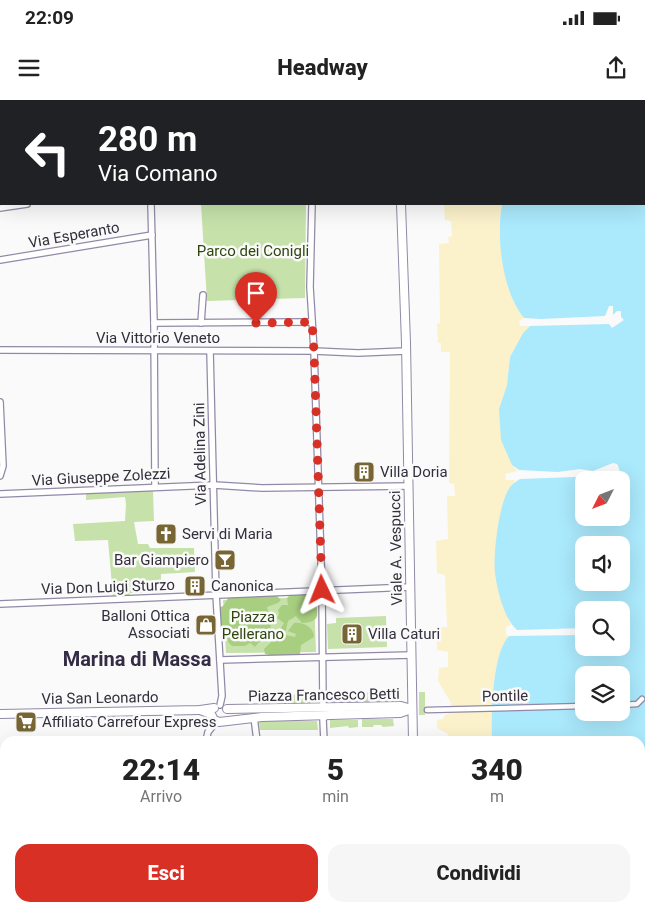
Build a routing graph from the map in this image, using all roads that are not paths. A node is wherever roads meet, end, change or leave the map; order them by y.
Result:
1 (20, 205) edge
2 (151, 205) edge
3 (312, 205) edge
4 (400, 205) edge
5 (0, 208) edge
6 (152, 235) junction
7 (0, 260) edge
8 (203, 295) dead end
9 (312, 322) junction
10 (154, 323) junction
11 (201, 323) junction
12 (0, 350) edge
13 (153, 351) junction
14 (210, 351) junction
15 (314, 351) junction
16 (406, 351) junction
17 (0, 402) edge
18 (0, 476) edge
19 (214, 485) junction
20 (154, 486) junction
21 (409, 486) junction
22 (320, 488) junction
23 (0, 494) edge
24 (411, 588) junction
25 (322, 590) junction
26 (216, 594) junction
27 (0, 604) edge
28 (412, 655) junction
29 (322, 657) junction
30 (220, 660) junction
31 (642, 699) dead end
32 (630, 704) edge
33 (575, 706) edge
34 (323, 707) junction
35 (218, 709) junction
36 (412, 709) junction
37 (200, 710) joint
38 (427, 710) dead end
39 (0, 714) edge
40 (327, 715) junction
41 (254, 717) junction
42 (221, 721) junction
43 (207, 736) edge
44 (256, 736) edge
45 (324, 736) edge
46 (413, 736) edge

1 - 5 street
2 - 6 street
3 - 9 street
4 - 16 main road, Viale A. Vespucci
6 - 7 street, Via Esperanto
6 - 10 street
8 - 11 street
9 - 11 street
9 - 15 street
10 - 11 street
10 - 13 street
12 - 13 street, Via Vittorio Veneto
13 - 14 street, Via Vittorio Veneto
13 - 20 street
14 - 15 street, Via Vittorio Veneto
14 - 19 street, Via Adelina Zini
15 - 16 street, Via Vittorio Veneto
15 - 22 street
16 - 21 main road, Viale A. Vespucci
17 - 18 street
19 - 20 street, Via Giuseppe Zolezzi
19 - 22 street, Via Giuseppe Zolezzi
19 - 26 street, Via Adelina Zini
20 - 23 street, Via Giuseppe Zolezzi
21 - 22 street, Via Giuseppe Zolezzi
21 - 24 main road, Viale A. Vespucci
22 - 25 street
24 - 25 street
24 - 28 main road, Viale A. Vespucci
25 - 26 street
25 - 29 street
26 - 27 street, Via Don Luigi Sturzo
26 - 30 street, Via Adelina Zini
28 - 29 street
28 - 36 main road, Viale A. Vespucci
29 - 30 street
29 - 34 street
30 - 35 street, Via Adelina Zini
31 - 32 street
33 - 38 street, Pontile
34 - 35 main road, Piazza Francesco Betti
34 - 36 main road, Piazza Francesco Betti
35 - 37 main road, Piazza Francesco Betti
35 - 42 main road
35 - 42 main road, Piazza Francesco Betti
36 - 40 main road, Piazza Francesco Betti
36 - 46 main road, Viale A. Vespucci
37 - 39 main road, Via San Leonardo
40 - 41 main road, Piazza Francesco Betti
40 - 45 street
41 - 42 main road, Piazza Francesco Betti
41 - 44 street
42 - 43 street

